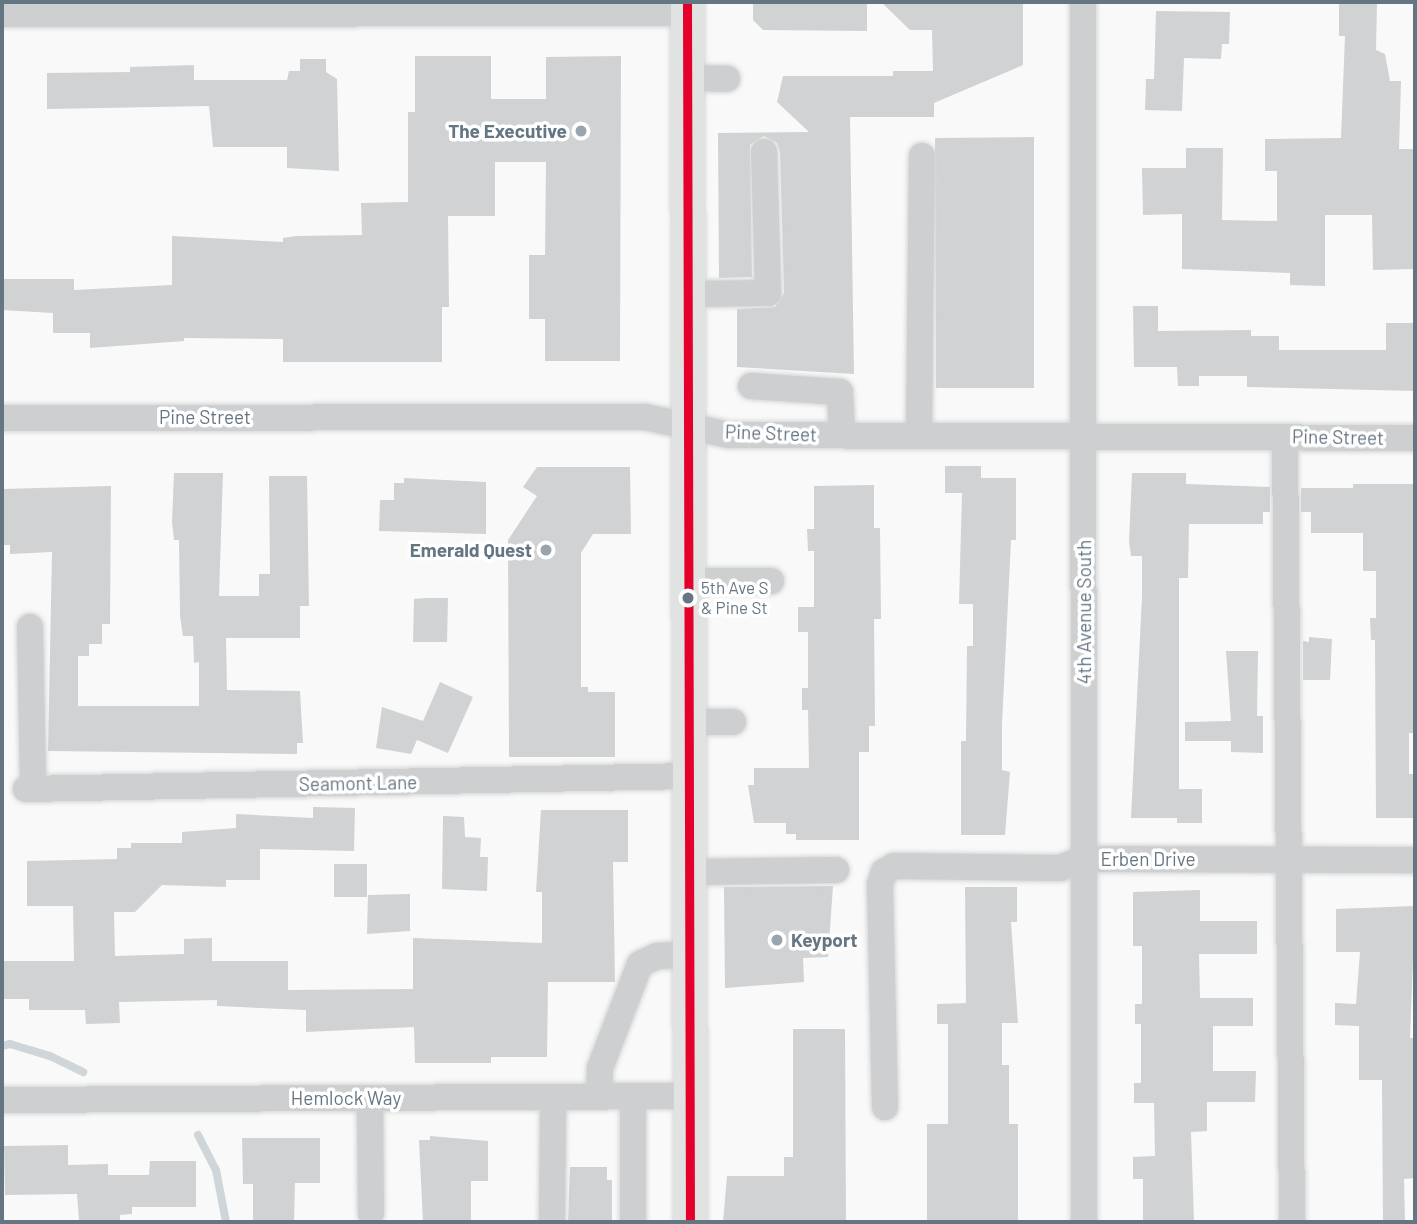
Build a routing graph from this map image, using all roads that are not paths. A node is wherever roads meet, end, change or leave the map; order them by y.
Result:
1 (1083, 2) edge
2 (446, 6) edge
3 (389, 7) edge
4 (494, 7) edge
5 (687, 7) edge
6 (2, 14) edge
7 (688, 78) junction
8 (727, 79) dead end
9 (764, 152) dead end
10 (922, 156) dead end
11 (689, 294) junction
12 (751, 386) dead end
13 (2, 418) edge
14 (690, 426) junction
15 (919, 433) junction
16 (1084, 434) junction
17 (842, 435) junction
18 (1285, 437) junction
19 (1415, 438) edge
20 (690, 581) junction
21 (771, 581) dead end
22 (30, 627) dead end
23 (690, 722) junction
24 (733, 722) dead end
25 (689, 776) junction
26 (1084, 859) junction
27 (1291, 860) junction
28 (1415, 860) edge
29 (836, 870) dead end
30 (690, 872) junction
31 (690, 955) junction
32 (690, 1096) junction
33 (553, 1097) junction
34 (599, 1097) junction
35 (370, 1098) junction
36 (633, 1098) junction
37 (2, 1100) edge
38 (885, 1107) dead end
39 (371, 1213) dead end
40 (552, 1222) edge
41 (633, 1222) edge
42 (690, 1222) edge
43 (1084, 1222) edge
44 (1292, 1222) edge

1 - 16 street, 4th Avenue South
2 - 3 street
2 - 4 street
3 - 6 street
4 - 5 street
5 - 7 main road
7 - 8 street
7 - 11 main road
9 - 11 street
10 - 15 street
11 - 14 main road
12 - 17 street
13 - 14 street, Pine Street
14 - 17 street, Pine Street
14 - 20 main road
15 - 16 street, Pine Street
15 - 17 street, Pine Street
16 - 18 street, Pine Street
16 - 26 street, 4th Avenue South
18 - 19 street, Pine Street
18 - 27 street
20 - 21 street
20 - 23 main road
22 - 25 street, Seamont Lane
23 - 24 street
23 - 25 main road
25 - 30 main road
26 - 27 street, Erben Drive
26 - 38 street, Erben Drive
26 - 43 street, 4th Avenue South
27 - 28 street, Erben Drive
27 - 44 street
29 - 30 street
30 - 31 main road
31 - 32 main road
31 - 34 street
32 - 36 street, Hemlock Way
32 - 42 main road
33 - 34 street, Hemlock Way
33 - 35 street, Hemlock Way
33 - 40 street
34 - 36 street, Hemlock Way
35 - 37 street, Hemlock Way
35 - 39 street
36 - 41 street

